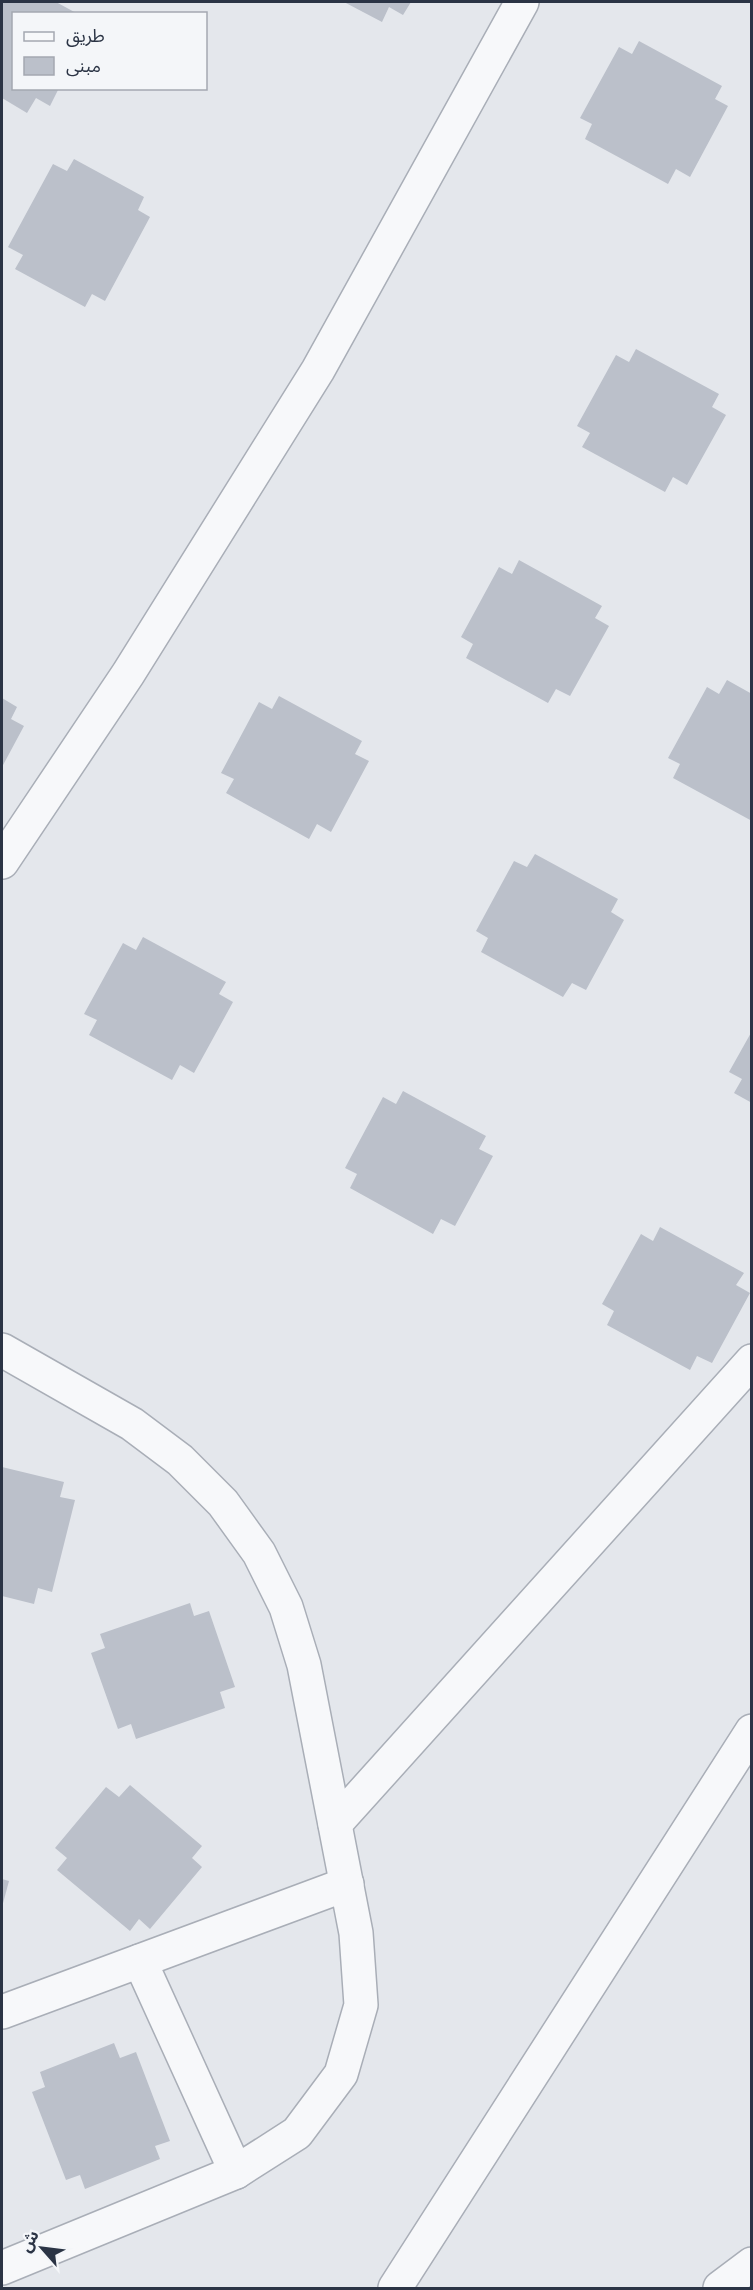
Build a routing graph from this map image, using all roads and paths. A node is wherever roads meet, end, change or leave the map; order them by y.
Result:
1 (522, 2) edge
2 (2, 862) edge
3 (2, 1350) edge
4 (752, 1361) edge
5 (747, 1745) edge
6 (335, 1824) junction
7 (347, 1884) junction
8 (140, 1961) junction
9 (2, 2012) edge
10 (236, 2172) junction
11 (752, 2264) edge
12 (2, 2268) edge
13 (395, 2289) edge
14 (720, 2289) edge

1 - 2 street
3 - 6 street
4 - 6 street
5 - 13 street
6 - 7 street
7 - 8 street
7 - 10 street
8 - 9 street
8 - 10 street
10 - 12 street
11 - 14 street

